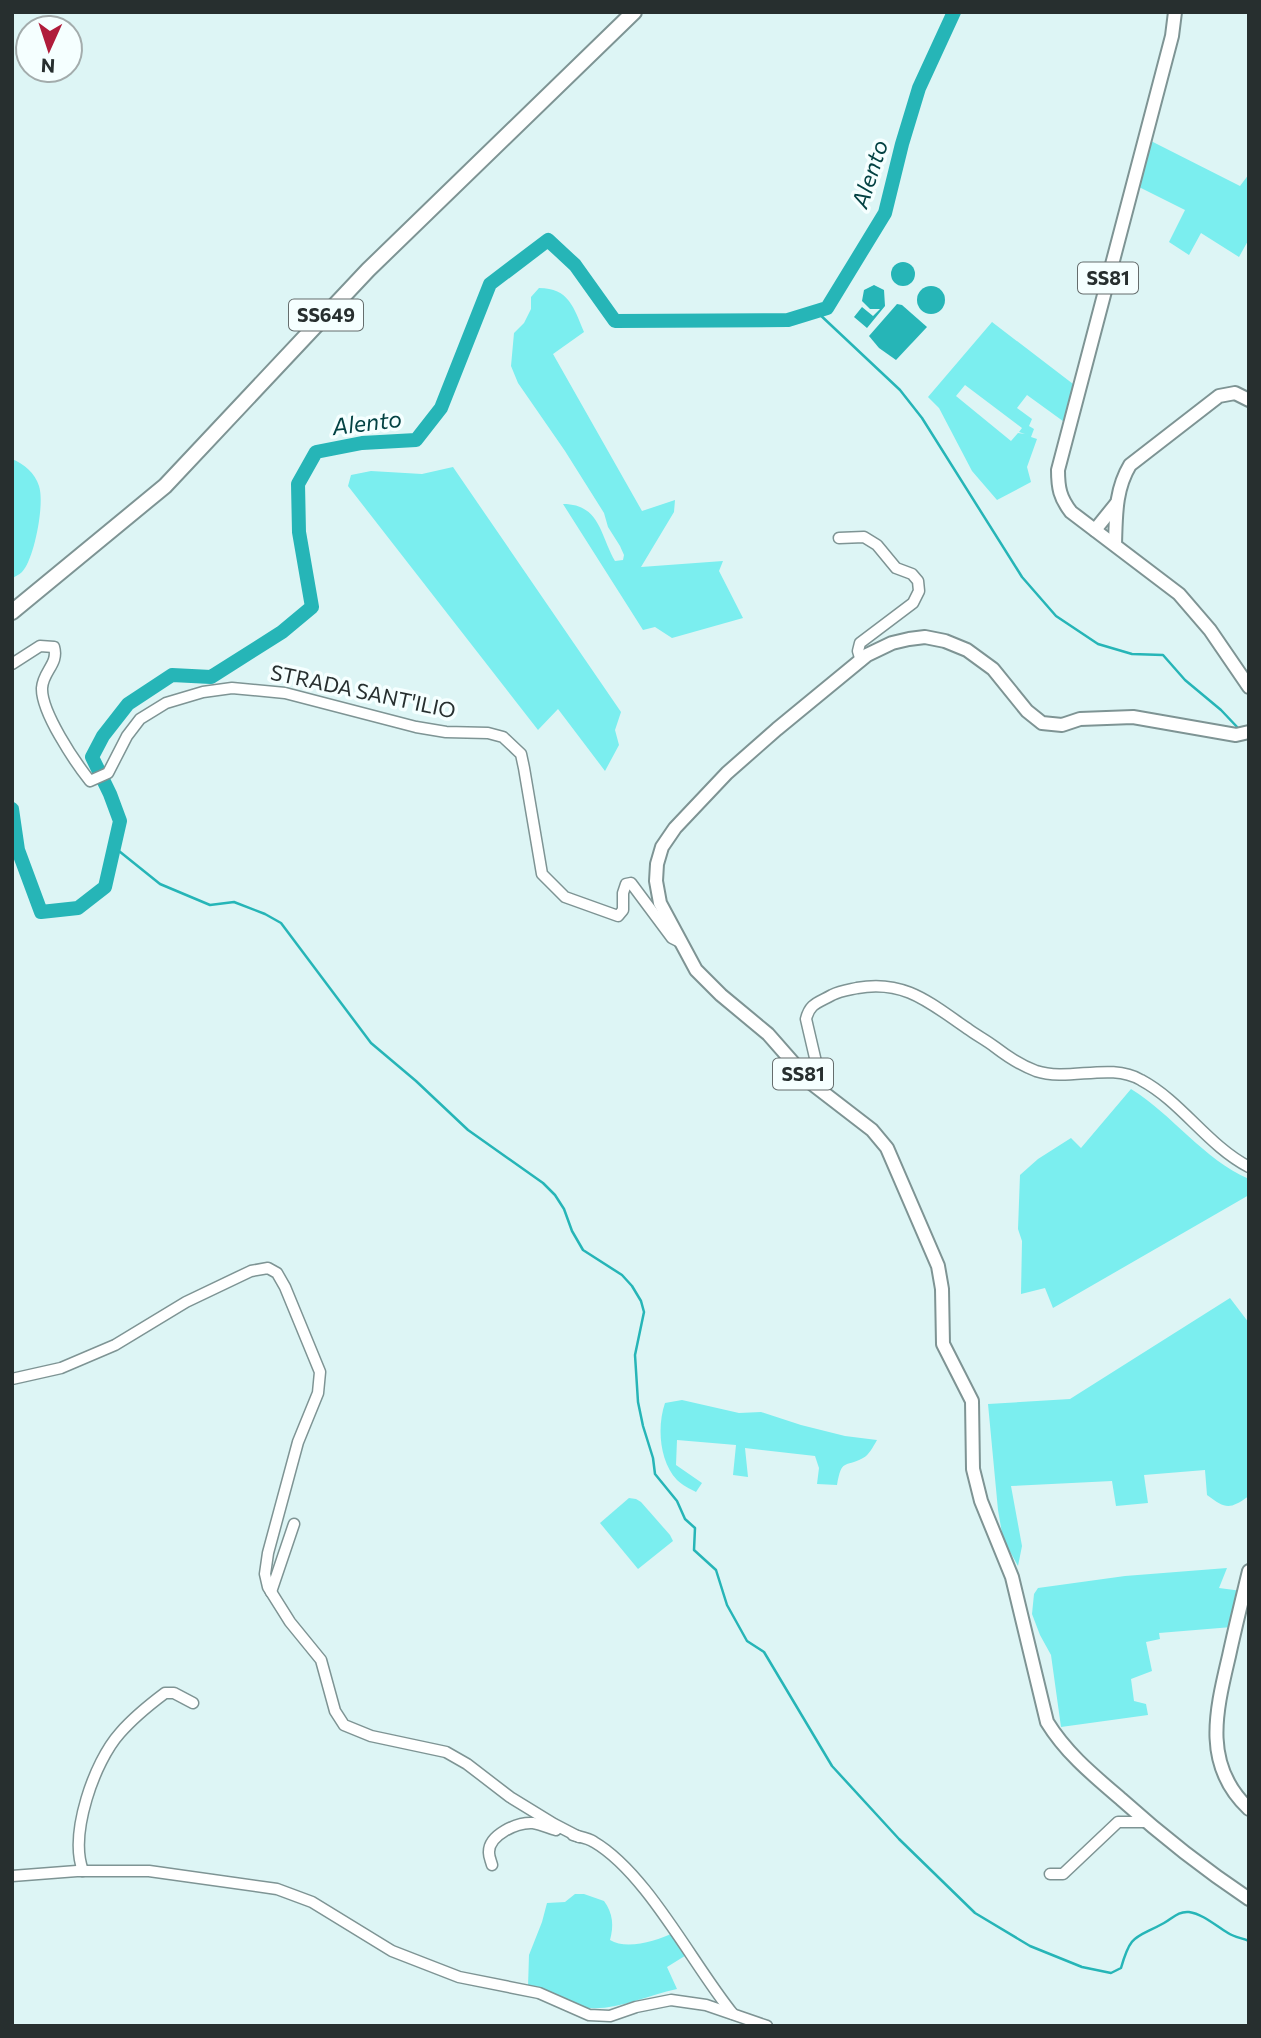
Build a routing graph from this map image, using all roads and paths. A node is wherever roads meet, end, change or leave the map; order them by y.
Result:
1 (634, 12) edge
2 (1175, 12) edge
3 (1249, 400) edge
4 (1116, 505) junction
5 (1095, 530) junction
6 (839, 538) dead end
7 (1115, 544) junction
8 (12, 612) edge
9 (861, 661) junction
10 (12, 664) edge
11 (1249, 687) edge
12 (1249, 732) edge
13 (680, 942) junction
14 (823, 1092) junction
15 (1249, 1167) edge
16 (12, 1379) edge
17 (295, 1524) dead end
18 (1249, 1572) edge
19 (271, 1592) junction
20 (193, 1703) dead end
21 (1249, 1809) edge
22 (1147, 1822) junction
23 (579, 1837) junction
24 (492, 1865) dead end
25 (83, 1871) junction
26 (1051, 1874) dead end
27 (12, 1876) edge
28 (1249, 1899) edge
29 (734, 2014) junction
30 (767, 2026) edge

1 - 8 highway, SS649
2 - 5 main road, SS81
3 - 4 main road
4 - 5 main road
4 - 7 main road
5 - 7 main road, SS81
6 - 9 street
7 - 11 main road, SS81
9 - 12 main road, SS81
9 - 13 main road, SS81
10 - 13 street, STRADA SANT'ILIO
13 - 14 main road, SS81
14 - 15 street
14 - 22 main road, SS81
16 - 19 street
17 - 19 street
18 - 21 main road
19 - 23 street
20 - 25 street
22 - 26 street
22 - 28 main road, SS81
23 - 24 street
23 - 29 street
25 - 27 street
25 - 29 street
29 - 30 street

